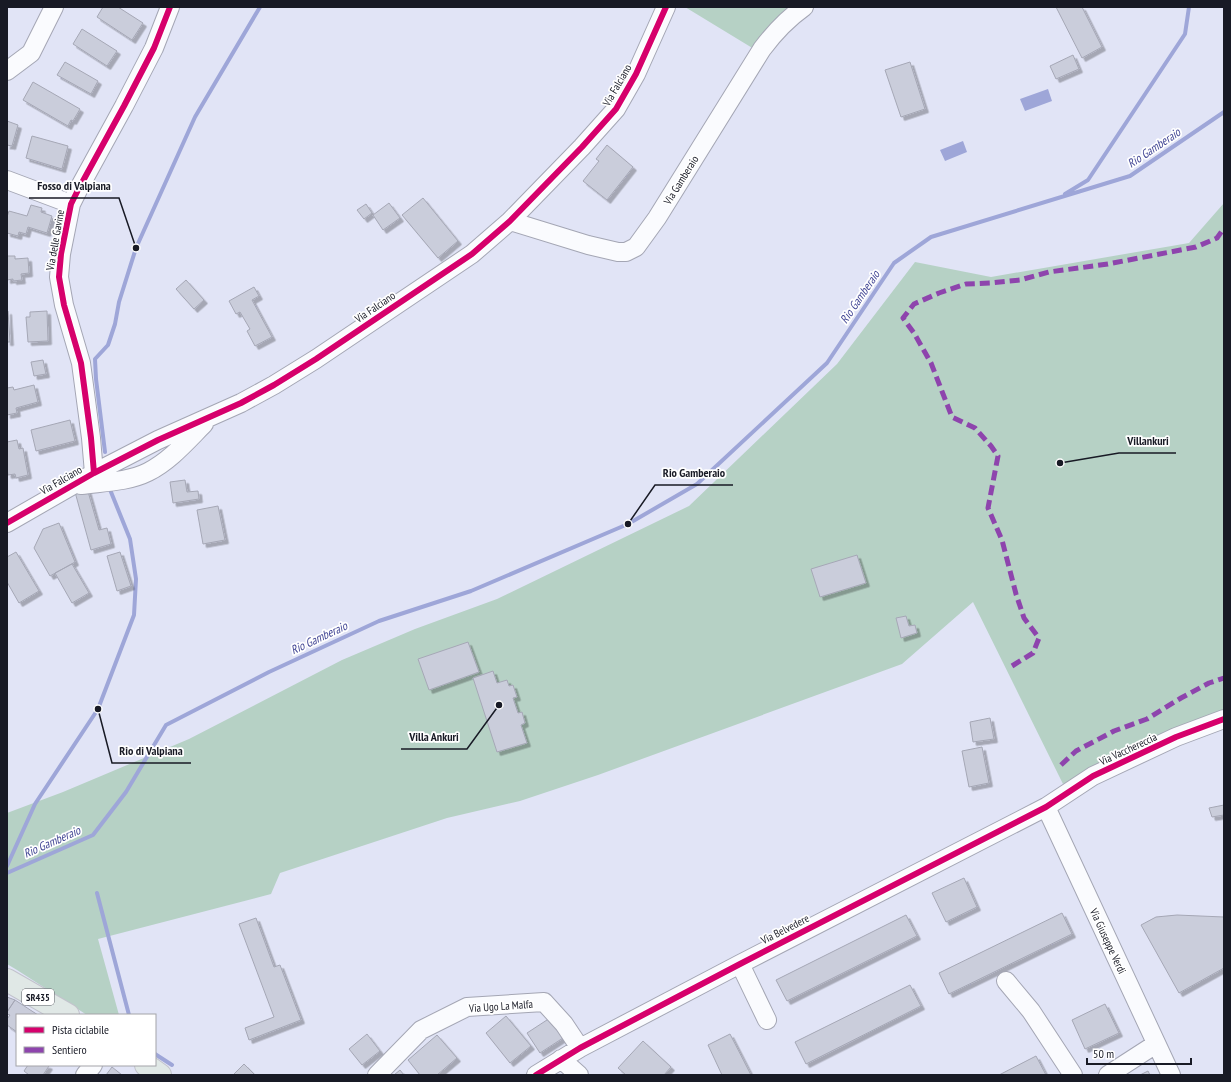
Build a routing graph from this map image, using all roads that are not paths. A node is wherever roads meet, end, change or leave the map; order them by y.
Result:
1 (54, 7) edge
2 (170, 7) edge
3 (666, 7) edge
4 (804, 7) edge
5 (7, 71) edge
6 (7, 180) edge
7 (72, 204) junction
8 (510, 221) junction
9 (212, 416) junction
10 (94, 473) junction
11 (71, 487) junction
12 (7, 523) edge
13 (1224, 719) edge
14 (1046, 807) junction
15 (740, 964) junction
16 (7, 980) edge
17 (1006, 981) dead end
18 (66, 1014) edge
19 (767, 1020) dead end
20 (1156, 1044) junction
21 (580, 1048) junction
22 (561, 1059) junction
23 (92, 1066) edge
24 (147, 1066) edge
25 (85, 1075) edge
26 (160, 1075) edge
27 (377, 1075) edge
28 (536, 1075) edge
29 (579, 1075) edge
30 (1073, 1075) edge
31 (1108, 1075) edge
32 (1171, 1075) edge

1 - 5 street
2 - 7 street, Via delle Gavine
3 - 8 street, Via Falciano
4 - 8 street, Via Gamberaio
6 - 7 street
7 - 10 street, Via delle Gavine
8 - 9 street, Via Falciano
9 - 10 street, Via Falciano
9 - 11 street
10 - 11 street, Via Falciano
11 - 12 street, Via Falciano
13 - 14 street, Via Vacchereccia
14 - 15 street, Via Belvedere
14 - 20 street, Via Giuseppe Verdi
15 - 19 street
15 - 21 street, Via Belvedere
16 - 18 main road, SR435
17 - 30 street
20 - 31 street
20 - 32 street, Via Giuseppe Verdi
21 - 22 street, Via Belvedere
21 - 27 street, Via Ugo La Malfa
22 - 28 street, Via Belvedere
22 - 29 street
23 - 25 street
24 - 26 main road

